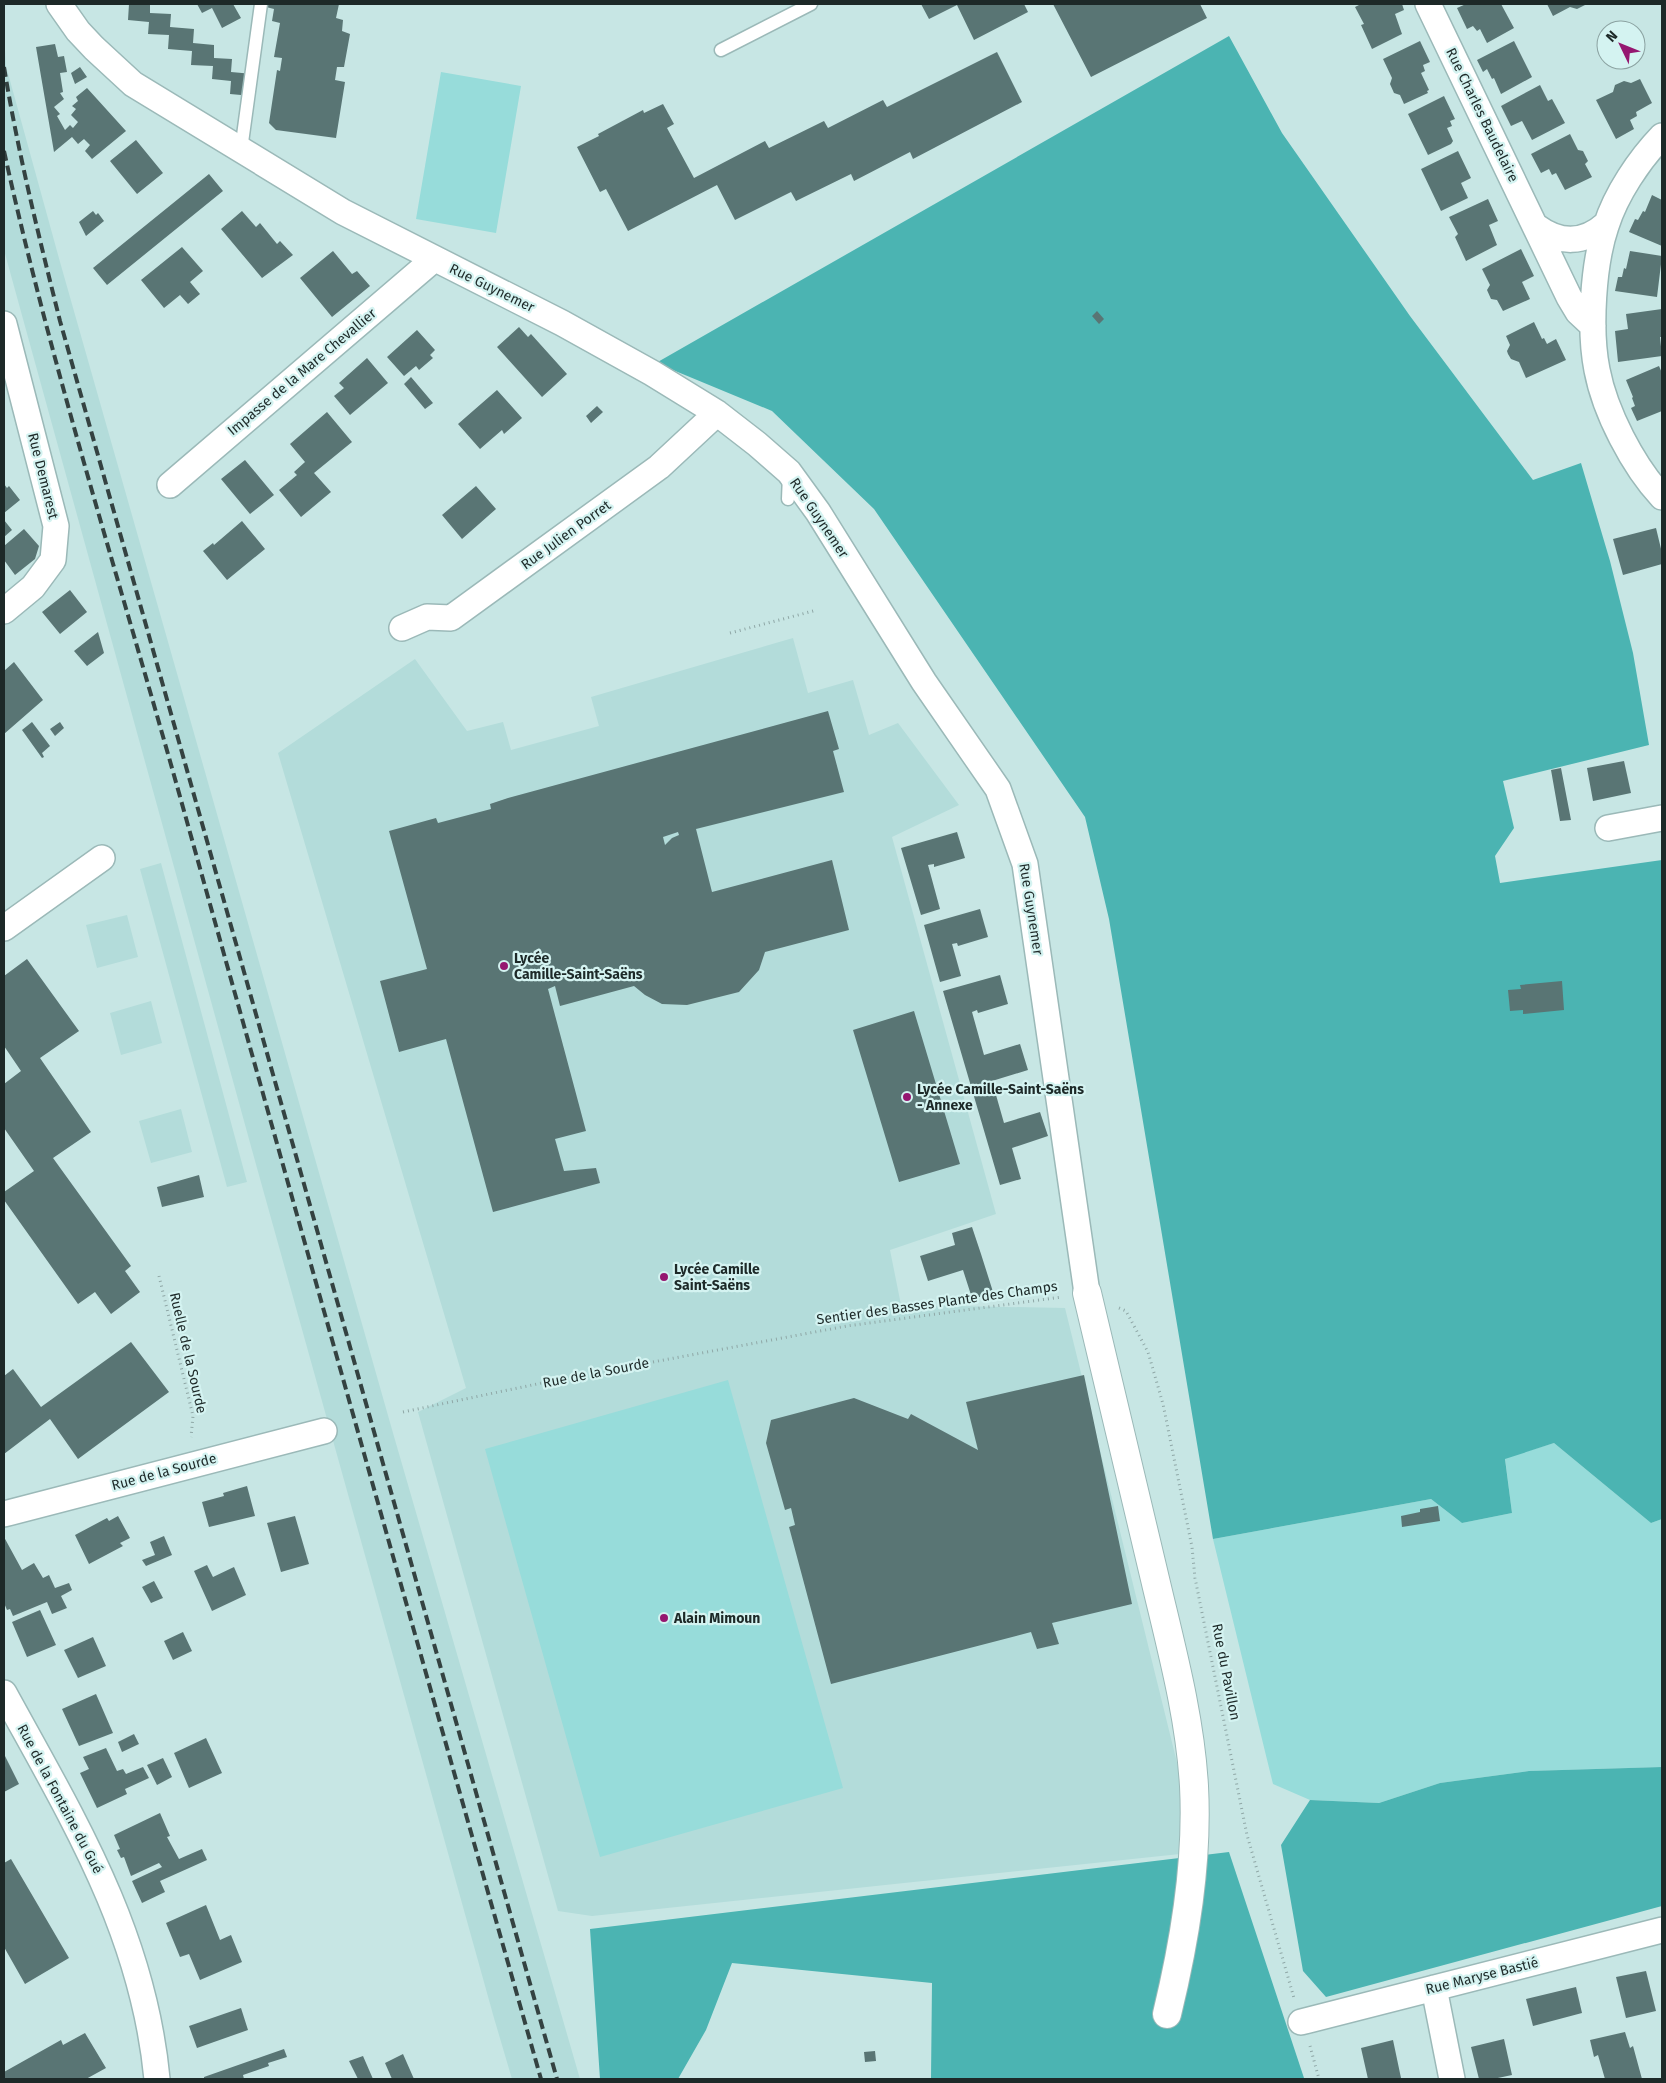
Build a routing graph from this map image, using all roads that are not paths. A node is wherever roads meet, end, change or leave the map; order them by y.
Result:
1 (59, 4) edge
2 (261, 4) edge
3 (811, 4) edge
4 (1428, 4) edge
5 (721, 50) dead end
6 (1662, 136) edge
7 (241, 150) junction
8 (1606, 224) junction
9 (1536, 227) junction
10 (434, 260) junction
11 (4, 324) edge
12 (1594, 326) junction
13 (717, 413) junction
14 (789, 472) junction
15 (170, 485) dead end
16 (1662, 497) edge
17 (788, 499) dead end
18 (4, 611) edge
19 (402, 628) dead end
20 (1662, 818) edge
21 (1608, 828) dead end
22 (102, 858) dead end
23 (4, 928) edge
24 (1087, 1293) joint
25 (324, 1431) dead end
26 (4, 1514) edge
27 (4, 1693) edge
28 (1662, 1930) edge
29 (1434, 1988) junction
30 (1167, 2014) dead end
31 (1301, 2022) road end
32 (157, 2079) edge
33 (1452, 2079) edge

1 - 7 street, Rue Guynemer
2 - 7 lane
3 - 5 lane
4 - 9 street, Rue Charles Baudelaire
6 - 8 street
7 - 10 street, Rue Guynemer
8 - 9 street
8 - 12 street
9 - 12 street, Rue Charles Baudelaire
10 - 13 street, Rue Guynemer
10 - 15 street, Impasse de la Mare Chevallier
11 - 18 street, Rue Demarest
12 - 16 street
13 - 14 street, Rue Guynemer
13 - 19 street, Rue Julien Porret
14 - 17 lane
14 - 24 street, Rue Guynemer
20 - 21 street
22 - 23 street
24 - 30 main road
25 - 26 street, Rue de la Sourde
27 - 32 street, Rue de la Fontaine du Gué
28 - 29 street, Rue Maryse Bastié
29 - 31 street, Rue Maryse Bastié
29 - 33 street

